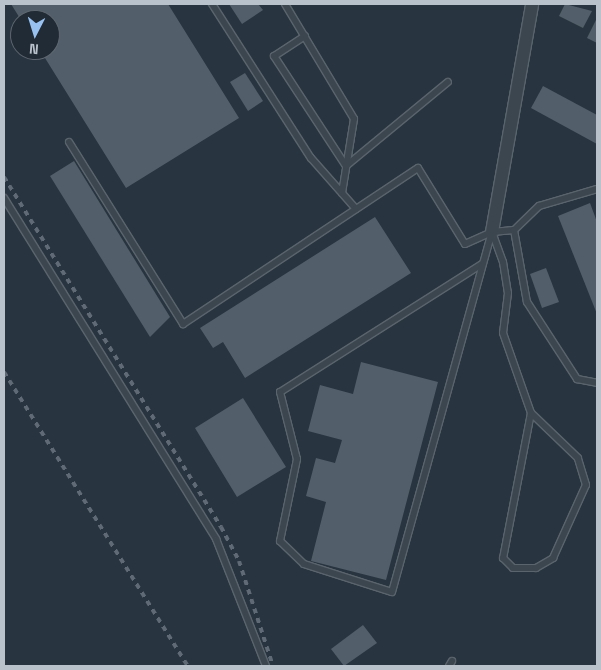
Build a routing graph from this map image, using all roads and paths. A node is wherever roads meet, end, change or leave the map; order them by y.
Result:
1 (212, 4) edge
2 (285, 4) edge
3 (532, 4) edge
4 (305, 36) junction
5 (448, 82) dead end
6 (69, 142) dead end
7 (346, 166) junction
8 (597, 189) edge
9 (342, 193) junction
10 (4, 198) edge
11 (356, 209) junction
12 (514, 230) junction
13 (492, 232) junction
14 (482, 264) junction
15 (597, 383) edge
16 (531, 413) junction
17 (266, 666) edge

1 - 9 lane
2 - 4 lane
3 - 13 street
4 - 7 lane
4 - 7 lane
5 - 7 lane
6 - 11 lane
7 - 9 lane
8 - 12 lane
9 - 11 lane
10 - 17 lane
11 - 13 lane
12 - 13 lane
12 - 15 lane
13 - 14 lane
13 - 16 lane
14 - 14 lane
16 - 16 lane

